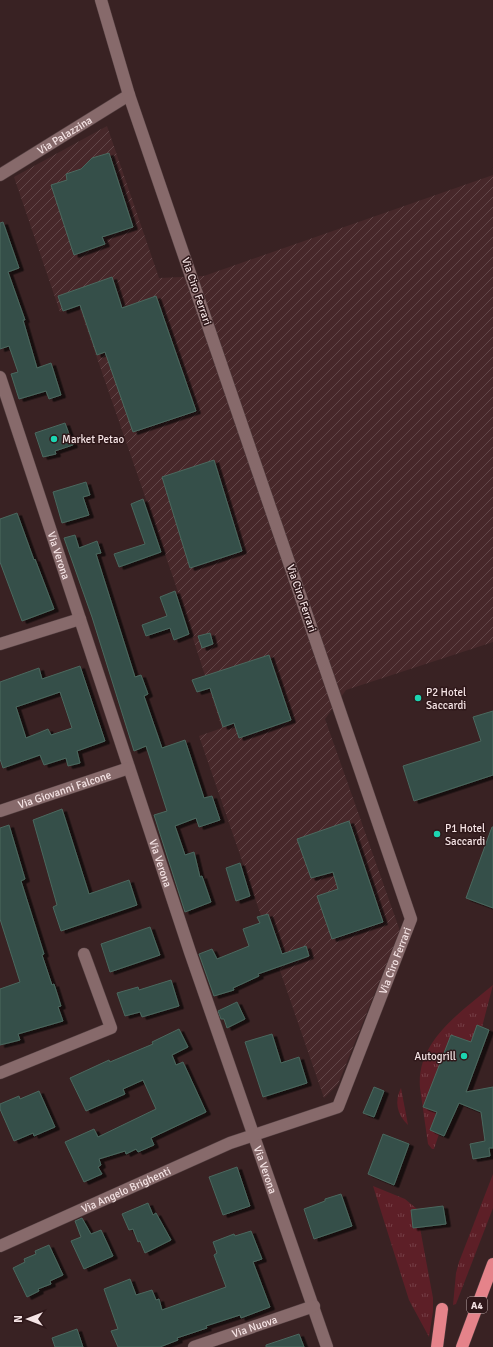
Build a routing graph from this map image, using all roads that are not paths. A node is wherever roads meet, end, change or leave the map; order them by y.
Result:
1 (101, 0) edge
2 (130, 95) junction
3 (0, 175) edge
4 (0, 377) edge
5 (80, 619) junction
6 (0, 644) edge
7 (128, 768) junction
8 (0, 811) edge
9 (84, 954) dead end
10 (0, 1073) edge
11 (253, 1135) junction
12 (0, 1246) edge
13 (493, 1264) edge
14 (314, 1306) junction
15 (442, 1309) dead end
16 (194, 1347) edge
17 (327, 1347) edge
18 (437, 1347) edge
19 (462, 1347) edge

1 - 2 street, Via Ciro Ferrari
2 - 3 street, Via Palazzina
2 - 11 street, Via Ciro Ferrari
4 - 5 street, Via Verona
5 - 6 street
5 - 7 street, Via Verona
7 - 8 street, Via Giovanni Falcone
7 - 11 street, Via Verona
9 - 10 street
11 - 12 street, Via Angelo Brighenti
11 - 14 street, Via Verona
13 - 19 highway, A4
14 - 16 street, Via Nuova
14 - 17 street, Via Verona
15 - 18 highway

